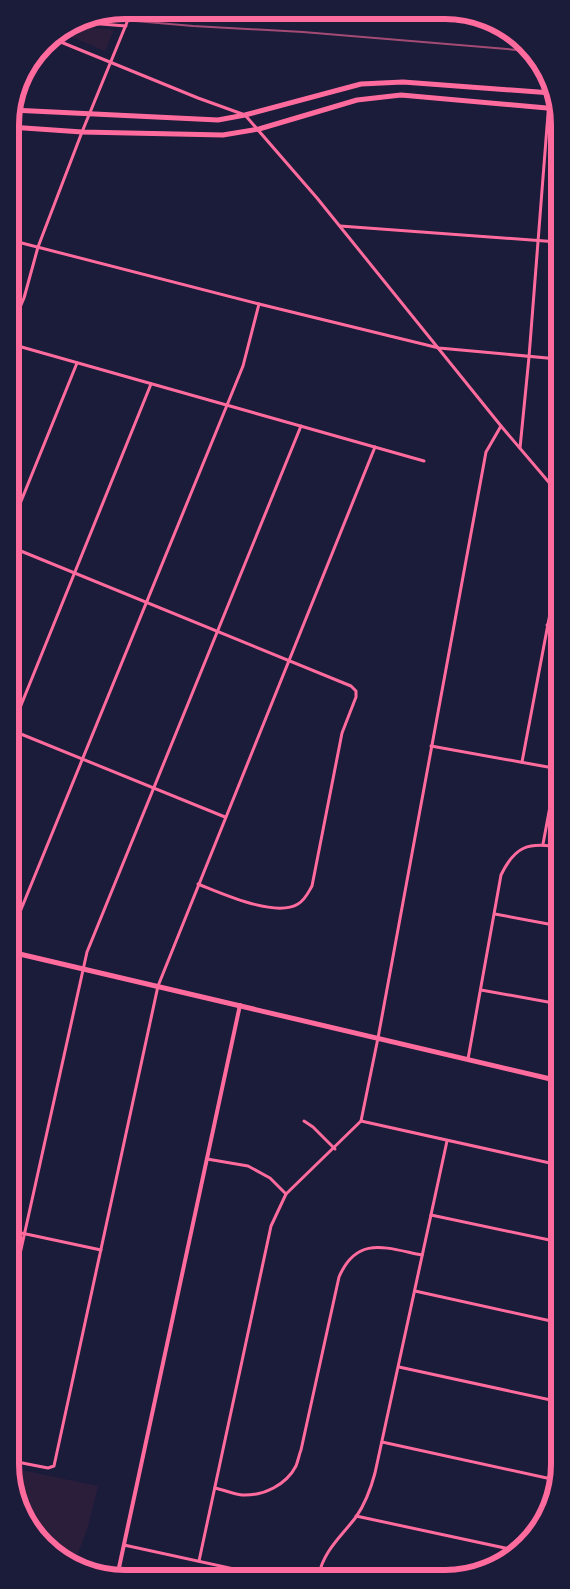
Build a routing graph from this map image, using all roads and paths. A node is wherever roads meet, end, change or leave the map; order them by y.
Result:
1 (129, 19) edge
2 (93, 23) edge
3 (126, 26) junction
4 (60, 41) edge
5 (111, 62) junction
6 (546, 91) edge
7 (549, 103) edge
8 (548, 108) junction
9 (20, 110) edge
10 (90, 114) junction
11 (245, 115) junction
12 (19, 128) edge
13 (259, 130) junction
14 (82, 132) junction
15 (340, 226) junction
16 (539, 240) junction
17 (551, 241) edge
18 (19, 242) edge
19 (38, 247) junction
20 (259, 304) junction
21 (19, 310) edge
22 (19, 346) edge
23 (439, 348) junction
24 (529, 356) junction
25 (551, 358) edge
26 (77, 363) junction
27 (151, 384) junction
28 (226, 405) junction
29 (300, 426) junction
30 (501, 426) junction
31 (375, 447) junction
32 (520, 448) junction
33 (424, 461) dead end
34 (551, 485) edge
35 (19, 506) edge
36 (19, 550) edge
37 (75, 574) junction
38 (146, 602) junction
39 (551, 605) edge
40 (547, 625) junction
41 (551, 626) edge
42 (217, 631) junction
43 (289, 660) junction
44 (19, 710) edge
45 (19, 733) edge
46 (431, 746) junction
47 (82, 759) junction
48 (522, 762) junction
49 (551, 768) edge
50 (154, 788) junction
51 (551, 804) edge
52 (225, 817) junction
53 (543, 844) junction
54 (551, 846) edge
55 (198, 884) junction
56 (495, 914) junction
57 (19, 916) edge
58 (551, 924) edge
59 (19, 954) edge
60 (84, 969) junction
61 (158, 986) junction
62 (481, 990) junction
63 (551, 1003) edge
64 (240, 1005) junction
65 (378, 1038) junction
66 (468, 1059) junction
67 (551, 1079) edge
68 (304, 1121) dead end
69 (361, 1122) junction
70 (447, 1142) junction
71 (335, 1149) junction
72 (207, 1159) junction
73 (551, 1163) edge
74 (286, 1194) junction
75 (431, 1215) junction
76 (19, 1233) edge
77 (25, 1234) junction
78 (551, 1240) edge
79 (101, 1250) junction
80 (422, 1255) junction
81 (19, 1260) edge
82 (415, 1291) junction
83 (551, 1321) edge
84 (399, 1367) junction
85 (551, 1400) edge
86 (382, 1442) junction
87 (19, 1462) edge
88 (550, 1479) edge
89 (215, 1488) junction
90 (356, 1516) junction
91 (124, 1545) junction
92 (509, 1549) edge
93 (199, 1561) junction
94 (119, 1570) edge
95 (240, 1570) edge
96 (320, 1570) edge

1 - 3 street
2 - 3 street
3 - 5 street
4 - 5 street
5 - 10 street
5 - 11 street
6 - 11 main road
7 - 8 street
8 - 13 main road
8 - 16 street
9 - 10 main road
10 - 11 main road
10 - 14 street
11 - 13 street
12 - 14 main road
13 - 14 main road
13 - 15 street
14 - 19 street
15 - 16 street
15 - 23 street
16 - 17 street
16 - 24 street
18 - 19 street
19 - 20 street
19 - 21 street
20 - 23 street
20 - 28 street
22 - 26 street
23 - 24 street
23 - 30 street
24 - 25 street
24 - 32 street
26 - 27 street
26 - 35 street
27 - 28 street
27 - 37 street
28 - 29 street
28 - 38 street
29 - 31 street
29 - 42 street
30 - 32 street
30 - 46 street
31 - 33 street
31 - 43 street
32 - 34 street
36 - 37 street
37 - 38 street
37 - 44 street
38 - 42 street
38 - 47 street
39 - 40 street
40 - 41 street
40 - 48 street
42 - 43 street
42 - 50 street
43 - 52 street
43 - 55 street
45 - 47 street
46 - 48 street
46 - 65 street
47 - 50 street
47 - 57 street
48 - 49 street
50 - 52 street
50 - 60 street
51 - 53 street
52 - 55 street
53 - 54 street
53 - 56 street
55 - 61 street
56 - 58 street
56 - 62 street
59 - 60 main road
60 - 61 main road
60 - 77 street
61 - 64 main road
61 - 79 street
62 - 63 street
62 - 66 street
64 - 65 main road
64 - 72 street
65 - 66 main road
65 - 69 street
66 - 67 main road
68 - 71 street
69 - 70 street
69 - 71 street
70 - 73 street
70 - 75 street
71 - 74 street
72 - 74 street
72 - 91 street
74 - 89 street
75 - 78 street
75 - 80 street
76 - 77 street
77 - 79 street
77 - 81 street
79 - 87 street
80 - 82 street
80 - 89 street
82 - 83 street
82 - 84 street
84 - 85 street
84 - 86 street
86 - 88 street
86 - 90 street
89 - 93 street
90 - 92 street
90 - 96 street
91 - 93 street
91 - 94 street
93 - 95 street

